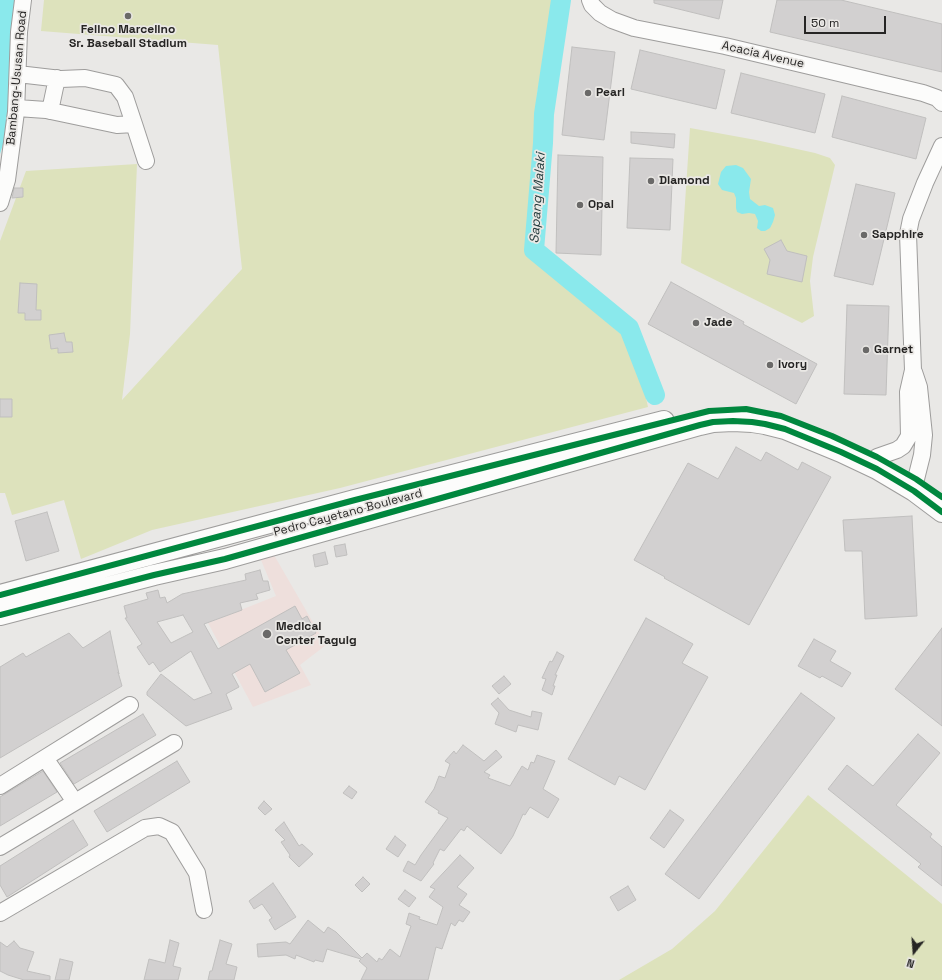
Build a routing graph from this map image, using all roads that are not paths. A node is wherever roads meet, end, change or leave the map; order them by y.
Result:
1 (23, 0) edge
2 (590, 0) edge
3 (18, 74) junction
4 (57, 78) junction
5 (942, 103) edge
6 (17, 108) junction
7 (50, 111) junction
8 (134, 124) junction
9 (942, 146) edge
10 (146, 162) dead end
11 (0, 203) edge
12 (913, 370) junction
13 (877, 457) junction
14 (916, 478) junction
15 (942, 497) edge
16 (942, 512) edge
17 (257, 526) junction
18 (263, 548) junction
19 (0, 595) edge
20 (0, 615) edge
21 (130, 705) dead end
22 (174, 743) dead end
23 (45, 758) junction
24 (0, 786) edge
25 (75, 802) junction
26 (0, 847) edge
27 (1, 910) edge
28 (204, 910) dead end

1 - 3 street, Bambang-Ususan Road
2 - 5 street, Acacia Avenue
3 - 4 street
3 - 6 street, Bambang-Ususan Road
4 - 7 street
4 - 8 street
6 - 7 street
6 - 11 street, Bambang-Ususan Road
7 - 8 street
8 - 10 street
9 - 12 street
12 - 13 street
12 - 14 street
13 - 14 main road, Pedro Cayetano Boulevard
13 - 17 main road, Pedro Cayetano Boulevard
14 - 15 main road, Pedro Cayetano Boulevard
16 - 18 main road, Pedro Cayetano Boulevard
17 - 18 main road
17 - 19 main road, Pedro Cayetano Boulevard
18 - 20 main road, Pedro Cayetano Boulevard
21 - 23 street
22 - 25 street
23 - 24 street
23 - 25 street
25 - 26 street
27 - 28 street

